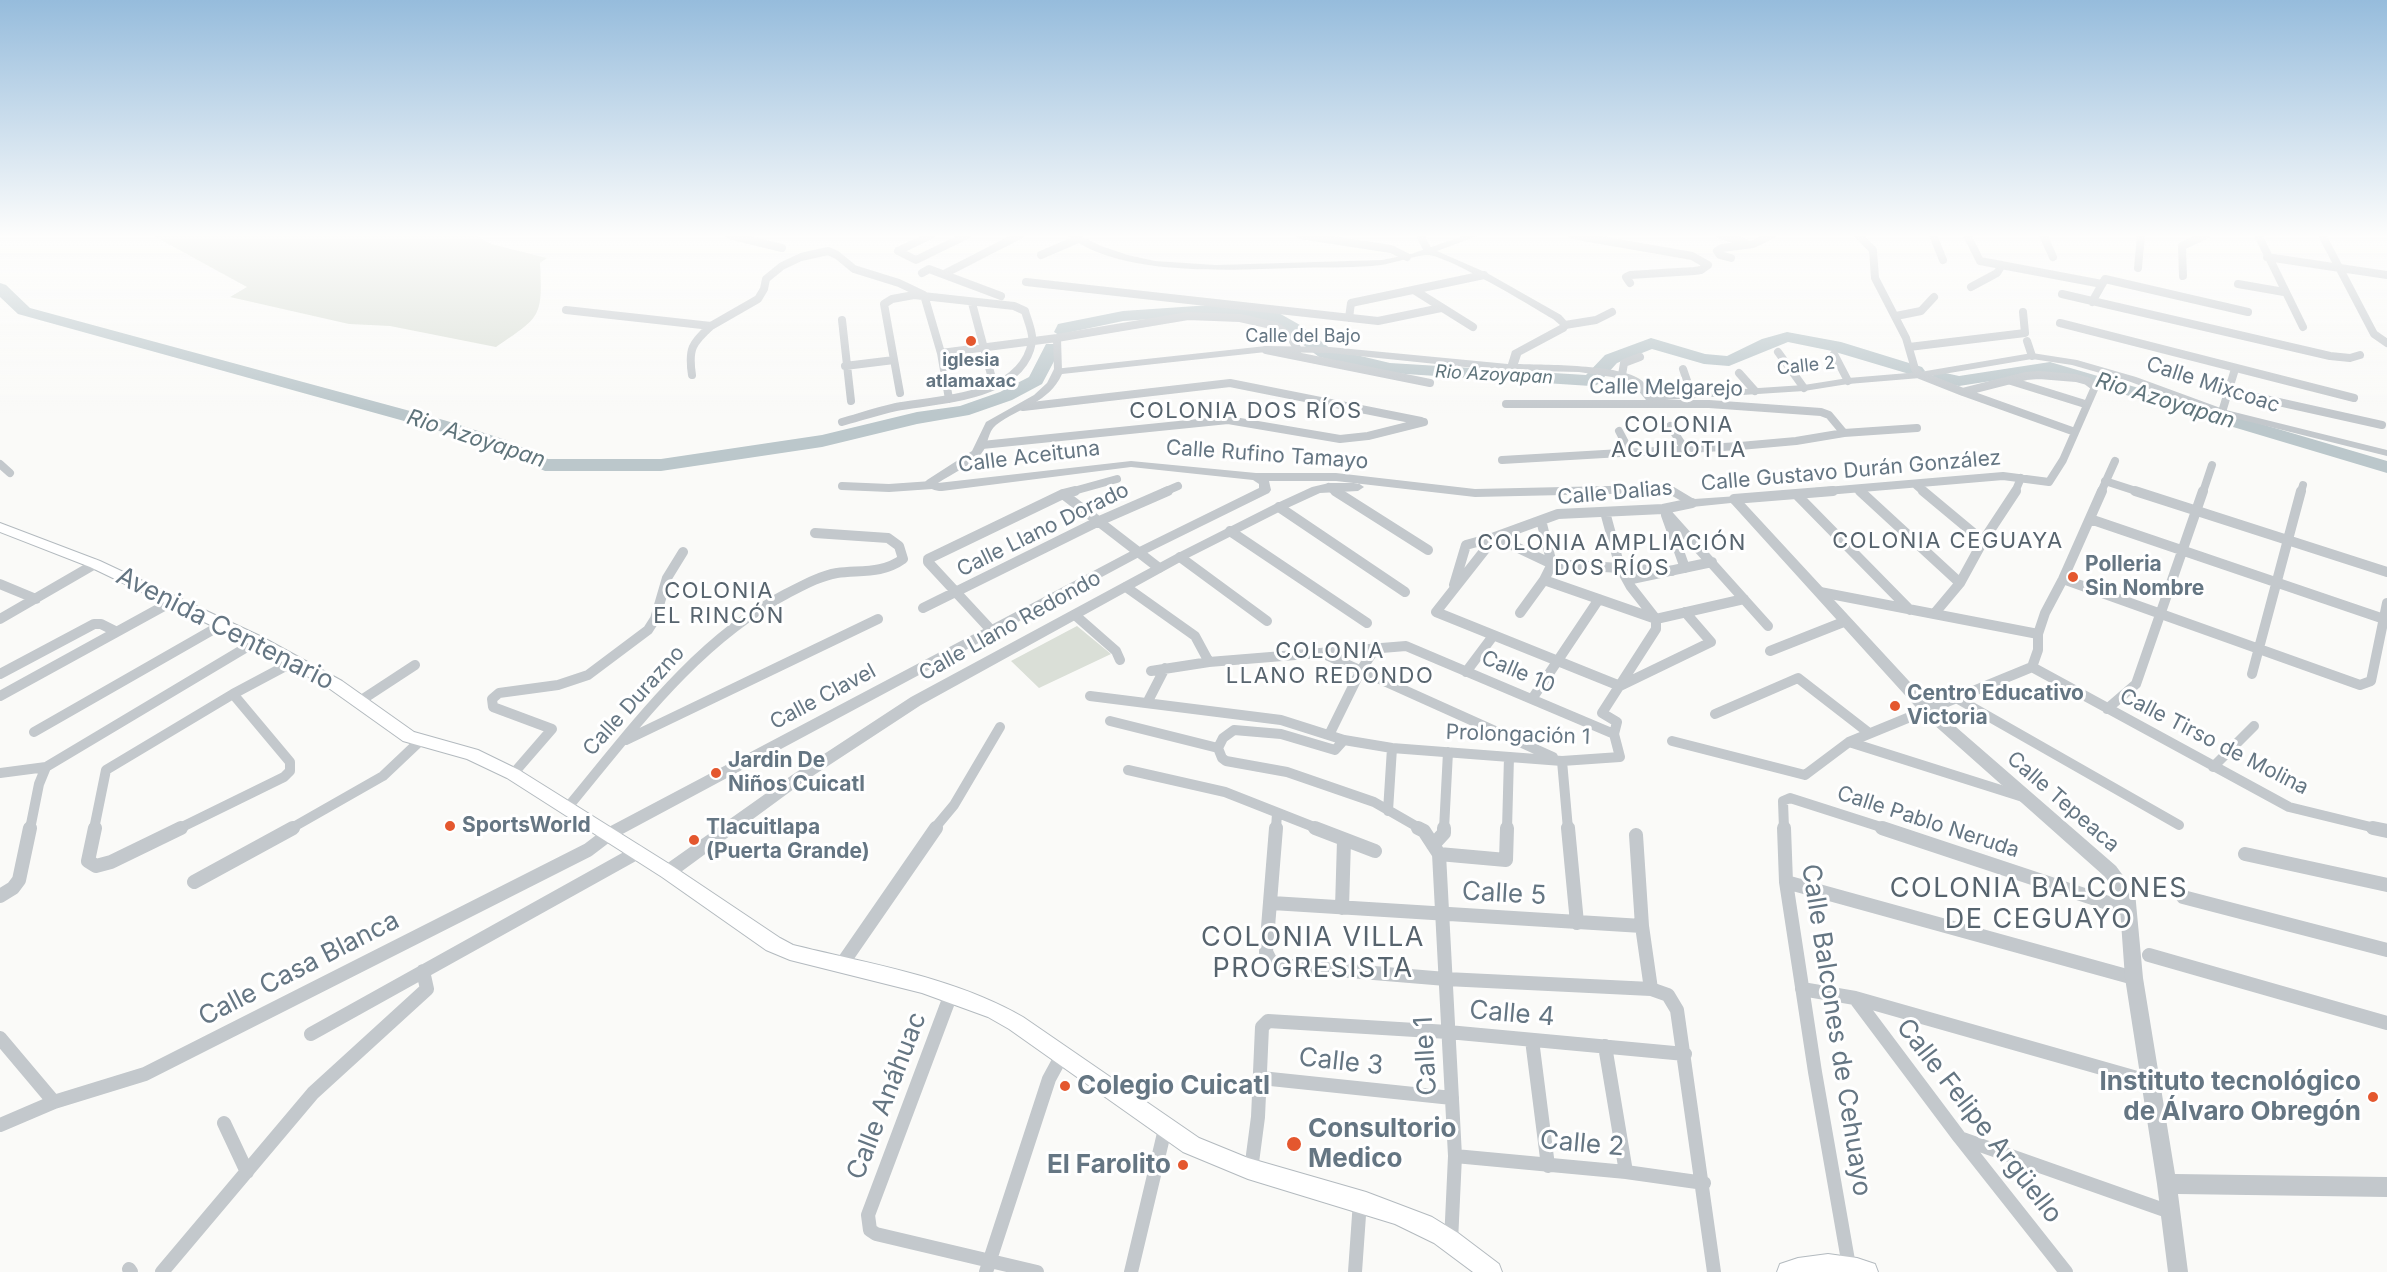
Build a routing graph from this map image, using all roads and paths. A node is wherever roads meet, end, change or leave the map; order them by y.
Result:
1 (761, 294) edge
2 (997, 294) edge
3 (1137, 294) edge
4 (1393, 294) edge
5 (1421, 294) edge
6 (1518, 294) edge
7 (1884, 294) edge
8 (2063, 294) edge
9 (2096, 294) edge
10 (2172, 294) edge
11 (2285, 294) edge
12 (2354, 294) edge
13 (924, 295) junction
14 (1001, 296) dead end
15 (1934, 297) dead end
16 (2092, 302) junction
17 (972, 303) junction
18 (1441, 308) junction
19 (566, 310) dead end
20 (1612, 312) dead end
21 (2024, 312) dead end
22 (2248, 312) dead end
23 (1896, 316) junction
24 (1349, 318) junction
25 (842, 320) dead end
26 (2060, 323) dead end
27 (1565, 325) junction
28 (711, 326) junction
29 (1473, 327) dead end
30 (2303, 327) dead end
31 (2026, 337) junction
32 (1057, 338) junction
33 (1033, 341) junction
34 (2387, 343) edge
35 (1909, 347) junction
36 (985, 348) junction
37 (1266, 350) junction
38 (1303, 350) junction
39 (1778, 352) dead end
40 (941, 354) junction
41 (1834, 354) dead end
42 (2360, 355) dead end
43 (2032, 356) junction
44 (1640, 357) dead end
45 (894, 360) junction
46 (845, 366) junction
47 (1512, 367) junction
48 (1683, 369) dead end
49 (2235, 369) junction
50 (1058, 371) junction
51 (1739, 373) dead end
52 (692, 375) dead end
53 (1618, 375) junction
54 (1920, 375) junction
55 (1848, 381) junction
56 (2010, 381) junction
57 (1430, 383) dead end
58 (994, 386) junction
59 (1804, 388) junction
60 (1755, 391) junction
61 (2229, 391) junction
62 (1963, 392) junction
63 (900, 393) dead end
64 (1692, 395) junction
65 (2354, 398) dead end
66 (949, 399) junction
67 (851, 401) dead end
68 (1652, 401) junction
69 (1506, 404) dead end
70 (2085, 404) junction
71 (1023, 406) junction
72 (2222, 412) junction
73 (842, 422) dead end
74 (2382, 425) dead end
75 (1670, 426) dead end
76 (1917, 428) dead end
77 (1619, 431) dead end
78 (2075, 432) junction
79 (1844, 433) junction
80 (982, 445) junction
81 (1685, 449) junction
82 (1630, 452) junction
83 (2387, 453) edge
84 (1502, 460) dead end
85 (2115, 461) dead end
86 (0, 464) edge
87 (1131, 464) joint
88 (2212, 465) dead end
89 (10, 473) dead end
90 (1256, 477) junction
91 (2021, 478) junction
92 (1117, 479) dead end
93 (2105, 481) junction
94 (932, 485) junction
95 (1916, 485) junction
96 (2303, 485) dead end
97 (842, 486) dead end
98 (1178, 486) dead end
99 (1400, 486) junction
100 (1329, 487) junction
101 (1859, 490) junction
102 (1063, 494) junction
103 (1796, 494) junction
104 (1734, 499) junction
105 (1692, 503) junction
106 (1279, 507) junction
107 (1664, 509) junction
108 (2195, 510) junction
109 (1605, 512) junction
110 (2090, 519) junction
111 (1542, 520) junction
112 (1097, 522) junction
113 (0, 526) edge
114 (1230, 531) junction
115 (815, 533) dead end
116 (1496, 537) junction
117 (1983, 541) junction
118 (2290, 541) junction
119 (1428, 549) dead end
120 (2184, 550) junction
121 (684, 552) dead end
122 (1137, 553) junction
123 (1180, 557) junction
124 (1712, 562) junction
125 (95, 564) junction
126 (1552, 564) junction
127 (1620, 567) junction
128 (1159, 568) junction
129 (1685, 568) junction
130 (1671, 571) junction
131 (2387, 572) edge
132 (2063, 579) junction
133 (1544, 580) junction
134 (1627, 580) junction
135 (1960, 583) junction
136 (2278, 583) junction
137 (0, 585) edge
138 (1126, 586) junction
139 (1452, 591) junction
140 (1406, 592) dead end
141 (1820, 592) junction
142 (955, 593) junction
143 (36, 598) junction
144 (1599, 599) junction
145 (1744, 599) junction
146 (173, 601) junction
147 (2387, 603) edge
148 (923, 608) dead end
149 (1910, 610) junction
150 (1685, 612) junction
151 (1520, 613) dead end
152 (1934, 614) junction
153 (1075, 615) junction
154 (2161, 615) junction
155 (0, 619) edge
156 (878, 619) dead end
157 (1656, 619) junction
158 (2386, 620) edge
159 (1267, 621) dead end
160 (1846, 621) junction
161 (1367, 623) dead end
162 (223, 624) junction
163 (1768, 626) dead end
164 (992, 630) junction
165 (117, 632) junction
166 (2038, 634) junction
167 (1493, 636) junction
168 (257, 641) junction
169 (1375, 649) junction
170 (2259, 650) junction
171 (1770, 651) dead end
172 (1323, 654) junction
173 (1120, 660) dead end
174 (295, 661) junction
175 (1557, 661) junction
176 (1209, 662) junction
177 (415, 665) dead end
178 (2032, 667) junction
179 (1165, 668) junction
180 (1360, 670) junction
181 (1151, 671) dead end
182 (1466, 672) junction
183 (0, 674) edge
184 (2252, 674) dead end
185 (897, 682) junction
186 (1620, 686) junction
187 (234, 694) junction
188 (0, 696) edge
189 (1090, 696) dead end
190 (1532, 699) junction
191 (1958, 699) junction
192 (360, 701) junction
193 (916, 701) junction
194 (1147, 703) junction
195 (2107, 709) junction
196 (1928, 711) junction
197 (1715, 714) dead end
198 (1110, 721) dead end
199 (2254, 726) dead end
200 (1000, 727) dead end
201 (34, 732) dead end
202 (1869, 733) junction
203 (1614, 734) junction
204 (1329, 735) junction
205 (1344, 740) junction
206 (420, 741) junction
207 (1672, 741) dead end
208 (1849, 742) junction
209 (621, 743) junction
210 (1218, 748) junction
211 (1392, 748) junction
212 (1448, 752) junction
213 (1509, 757) junction
214 (1562, 761) junction
215 (46, 767) junction
216 (2213, 767) junction
217 (1128, 770) dead end
218 (0, 773) edge
219 (513, 774) junction
220 (2024, 797) junction
221 (1783, 801) joint
222 (568, 807) junction
223 (1388, 811) junction
224 (1277, 813) junction
225 (2179, 825) dead end
226 (2387, 831) edge
227 (609, 834) junction
228 (1636, 835) dead end
229 (1344, 840) junction
230 (1436, 850) junction
231 (1375, 851) dead end
232 (638, 852) junction
233 (2245, 854) dead end
234 (668, 872) junction
235 (194, 882) dead end
236 (1786, 882) junction
237 (2387, 885) edge
238 (0, 896) edge
239 (2182, 897) dead end
240 (1272, 903) junction
241 (1342, 908) junction
242 (2129, 910) junction
243 (1442, 915) junction
244 (1577, 923) junction
245 (1642, 926) junction
246 (2387, 950) edge
247 (2150, 955) dead end
248 (842, 964) junction
249 (423, 971) junction
250 (2134, 978) junction
251 (1446, 980) junction
252 (1651, 989) junction
253 (1802, 989) junction
254 (951, 994) junction
255 (1855, 998) junction
256 (2387, 1023) edge
257 (1448, 1032) junction
258 (311, 1034) dead end
259 (0, 1038) edge
260 (1532, 1040) junction
261 (1605, 1046) junction
262 (1685, 1054) junction
263 (1062, 1055) junction
264 (1261, 1078) junction
265 (2151, 1082) junction
266 (1452, 1098) junction
267 (54, 1102) junction
268 (224, 1123) dead end
269 (0, 1125) edge
270 (1165, 1129) junction
271 (1960, 1138) junction
272 (1455, 1156) junction
273 (1548, 1166) junction
274 (1251, 1170) junction
275 (247, 1172) junction
276 (1626, 1172) junction
277 (1704, 1183) junction
278 (2167, 1184) junction
279 (2387, 1187) edge
280 (1360, 1201) junction
281 (2170, 1212) junction
282 (1450, 1242) junction
283 (987, 1267) edge
284 (1858, 1269) edge
285 (1797, 1271) edge
286 (162, 1272) edge
287 (1037, 1272) edge
288 (1131, 1272) edge
289 (1354, 1272) edge
290 (1491, 1272) edge
291 (1714, 1272) edge
292 (2066, 1272) edge
293 (2178, 1272) edge

1 - 28 street
2 - 14 street
3 - 24 street
4 - 24 street
5 - 18 street
6 - 27 street
7 - 23 street
8 - 16 street
9 - 16 street
10 - 22 street
11 - 30 street
12 - 34 street
13 - 17 street
13 - 40 street
13 - 45 street
15 - 23 street
16 - 42 street
17 - 33 street
17 - 36 street
18 - 24 street
18 - 29 street
19 - 28 street
20 - 27 street
21 - 31 street
23 - 35 street
25 - 46 street
26 - 49 street
27 - 47 street
28 - 52 street
31 - 35 street
31 - 43 street
32 - 33 street
32 - 38 street
32 - 50 street
33 - 36 street
33 - 58 street
35 - 54 street
36 - 40 street
36 - 58 street
37 - 38 street, Calle del Bajo
37 - 50 street, Calle del Bajo
37 - 57 street
38 - 47 street, Calle del Bajo
39 - 59 street
40 - 66 street
41 - 55 street
43 - 54 street, Calle Mixcoac
43 - 72 street, Calle Mixcoac
44 - 53 street
45 - 46 street
45 - 63 street
46 - 67 street
47 - 53 street, Calle del Bajo
48 - 64 street
49 - 61 street
49 - 65 street
50 - 71 street
51 - 60 street
53 - 68 street
54 - 55 street, Calle 2
54 - 62 street
55 - 59 street, Calle 2
56 - 62 street
56 - 70 street
56 - 70 street
58 - 66 street
59 - 60 street, Calle 2
60 - 64 street, Calle 2
61 - 72 street
61 - 74 street
62 - 78 street
64 - 68 street, Calle 2
66 - 73 street
68 - 69 street, Calle Melgarejo
68 - 79 street, Calle Melgarejo
70 - 78 street
71 - 80 street
71 - 80 street
72 - 83 street, Calle Mixcoac
75 - 81 street
76 - 79 street
77 - 82 street
78 - 91 street, Calle Gustavo Durán González
79 - 81 street
80 - 94 street
81 - 82 street
82 - 84 street
85 - 93 street
86 - 89 street
87 - 90 street, Calle Rufino Tamayo
87 - 94 street, Calle Aceituna
88 - 108 street
90 - 99 street, Calle Rufino Tamayo
90 - 122 street, Calle Llano Redondo
91 - 95 street, Calle Gustavo Durán González
91 - 117 street
92 - 102 street
93 - 108 street
93 - 110 street
94 - 97 street
95 - 101 street, Calle Gustavo Durán González
95 - 117 street
96 - 118 street
98 - 112 street, Calle Llano Dorado
99 - 100 street, Calle Llano Redondo
99 - 105 street, Calle Gustavo Durán González
100 - 106 street, Calle Llano Redondo
100 - 119 street
101 - 103 street, Calle Gustavo Durán González
101 - 135 street
102 - 112 street
102 - 142 street
103 - 104 street, Calle Gustavo Durán González
103 - 149 street
104 - 105 street, Calle Gustavo Durán González
104 - 141 street, Calle Tepeaca
105 - 107 street, Calle Dalias
106 - 114 street, Calle Llano Redondo
106 - 140 street
107 - 109 street, Calle Dalias
107 - 124 street
107 - 129 street
108 - 118 street
108 - 120 street
109 - 111 street, Calle Dalias
109 - 127 street
110 - 120 street
110 - 132 street
111 - 116 street, Calle Dalias
111 - 126 street
112 - 122 street
112 - 142 street, Calle Llano Dorado
113 - 125 main road, Avenida Centenario
114 - 123 street, Calle Llano Redondo
114 - 161 street
115 - 209 street, Calle Durazno
116 - 126 street
116 - 139 street
116 - 139 street, Calle Dalias
117 - 135 street
118 - 131 street
118 - 136 street
120 - 136 street
120 - 154 street
121 - 219 street
122 - 128 street
122 - 164 street, Calle Llano Redondo
123 - 128 street, Calle Llano Redondo
123 - 159 street
124 - 129 street
124 - 145 street
125 - 143 street
125 - 146 main road, Avenida Centenario
126 - 127 street
126 - 133 street
127 - 130 street
127 - 134 street
128 - 138 street, Calle Llano Redondo
129 - 130 street
130 - 134 street
132 - 154 street
132 - 166 street
133 - 144 street
133 - 151 street
134 - 157 street
135 - 152 street
136 - 158 street
136 - 170 street
137 - 143 street
138 - 153 street, Calle Llano Redondo
138 - 176 street
139 - 167 street
141 - 149 street
141 - 160 street, Calle Tepeaca
142 - 148 street, Calle Llano Dorado
142 - 164 street
143 - 155 street
144 - 157 street
144 - 175 street
145 - 150 street
145 - 163 street
146 - 162 main road, Avenida Centenario
146 - 165 street
147 - 158 street
149 - 152 street
150 - 157 street
150 - 186 street
152 - 166 street
153 - 173 street
153 - 193 street, Calle Llano Redondo
154 - 170 street
154 - 195 street
156 - 209 street
157 - 186 street
158 - 170 street
160 - 171 street
160 - 196 street, Calle Tepeaca
162 - 168 main road, Avenida Centenario
162 - 201 street
164 - 185 street, Calle Llano Redondo
165 - 183 street
165 - 188 street
166 - 178 street
167 - 175 street
167 - 182 street
168 - 174 main road, Avenida Centenario
168 - 215 street
169 - 172 street
169 - 180 street
169 - 182 street, Calle 10
170 - 184 street
172 - 176 street
172 - 180 street
174 - 187 street
174 - 192 main road, Avenida Centenario
175 - 186 street
175 - 190 street
176 - 179 street
177 - 192 street
178 - 191 street
178 - 195 street, Calle Tirso de Molina
179 - 181 street
179 - 194 street
180 - 204 street
180 - 214 street
182 - 190 street, Calle 10
185 - 193 street
185 - 227 street, Calle Clavel
186 - 203 street
187 - 187 street
189 - 194 street
190 - 203 street, Calle 10
191 - 196 street
191 - 225 street
192 - 206 main road, Avenida Centenario
193 - 234 street, Calle Llano Redondo
194 - 204 street
195 - 216 street, Calle Tirso de Molina
196 - 202 street
196 - 220 street, Calle Tepeaca
197 - 202 street
198 - 210 street
199 - 216 street
200 - 248 street
202 - 208 street
203 - 214 street, Prolongación 1
204 - 205 street
205 - 210 street
205 - 211 street, Prolongación 1
206 - 219 main road, Avenida Centenario
206 - 235 street
207 - 208 street
208 - 220 street
209 - 222 street, Calle Durazno
210 - 223 street
211 - 212 street, Prolongación 1
211 - 223 street
212 - 213 street, Prolongación 1
212 - 230 street
213 - 214 street, Prolongación 1
213 - 230 street
214 - 244 street
215 - 218 street
215 - 238 street
216 - 226 street, Calle Tirso de Molina
217 - 224 street
219 - 222 main road, Avenida Centenario
220 - 242 street, Calle Tepeaca
221 - 236 street, Calle Balcones de Cehuayo
221 - 242 street, Calle Pablo Neruda
222 - 227 main road, Avenida Centenario
223 - 230 street
224 - 229 street
224 - 240 street
227 - 232 main road, Avenida Centenario
227 - 267 street, Calle Casa Blanca
228 - 245 street
229 - 231 street
229 - 241 street
230 - 243 street, Calle 1
232 - 234 main road, Avenida Centenario
232 - 249 street
233 - 237 street
234 - 248 main road, Avenida Centenario
236 - 250 street
236 - 253 street, Calle Balcones de Cehuayo
239 - 246 street
240 - 241 street, Calle 5
240 - 251 street, Calle 4
241 - 243 street, Calle 5
242 - 250 street, Calle Tepeaca
243 - 244 street, Calle 5
243 - 251 street, Calle 1
244 - 245 street, Calle 5
245 - 252 street
247 - 256 street
248 - 254 main road, Avenida Centenario
249 - 258 street
249 - 275 street
250 - 265 street, Calle Tepeaca
251 - 252 street, Calle 4
251 - 257 street, Calle 1
252 - 262 street
253 - 255 street
253 - 284 street, Calle Balcones de Cehuayo
254 - 263 main road, Avenida Centenario
254 - 283 street, Calle Anáhuac
255 - 265 street
255 - 271 street, Calle Felipe Argüello
257 - 260 street, Calle 4
257 - 264 street, Calle 4
257 - 266 street, Calle 1
259 - 267 street
260 - 261 street, Calle 4
260 - 273 street
261 - 262 street, Calle 4
261 - 276 street
262 - 277 street
263 - 270 main road, Avenida Centenario
263 - 283 street
264 - 266 street, Calle 3
264 - 274 street
265 - 278 street, Calle Tepeaca
266 - 272 street, Calle 1
267 - 269 street, Calle Casa Blanca
268 - 275 street
270 - 274 main road, Avenida Centenario
270 - 288 street
271 - 281 street
271 - 292 street, Calle Felipe Argüello
272 - 273 street, Calle 2
272 - 282 street, Calle 1
273 - 276 street, Calle 2
274 - 280 main road, Avenida Centenario
275 - 286 street
276 - 277 street, Calle 2
277 - 291 street
278 - 279 street
278 - 281 street, Calle Tepeaca
280 - 282 main road, Avenida Centenario
280 - 289 street
281 - 293 street, Calle Tepeaca
282 - 290 main road, Avenida Centenario
283 - 287 street
284 - 285 main road

